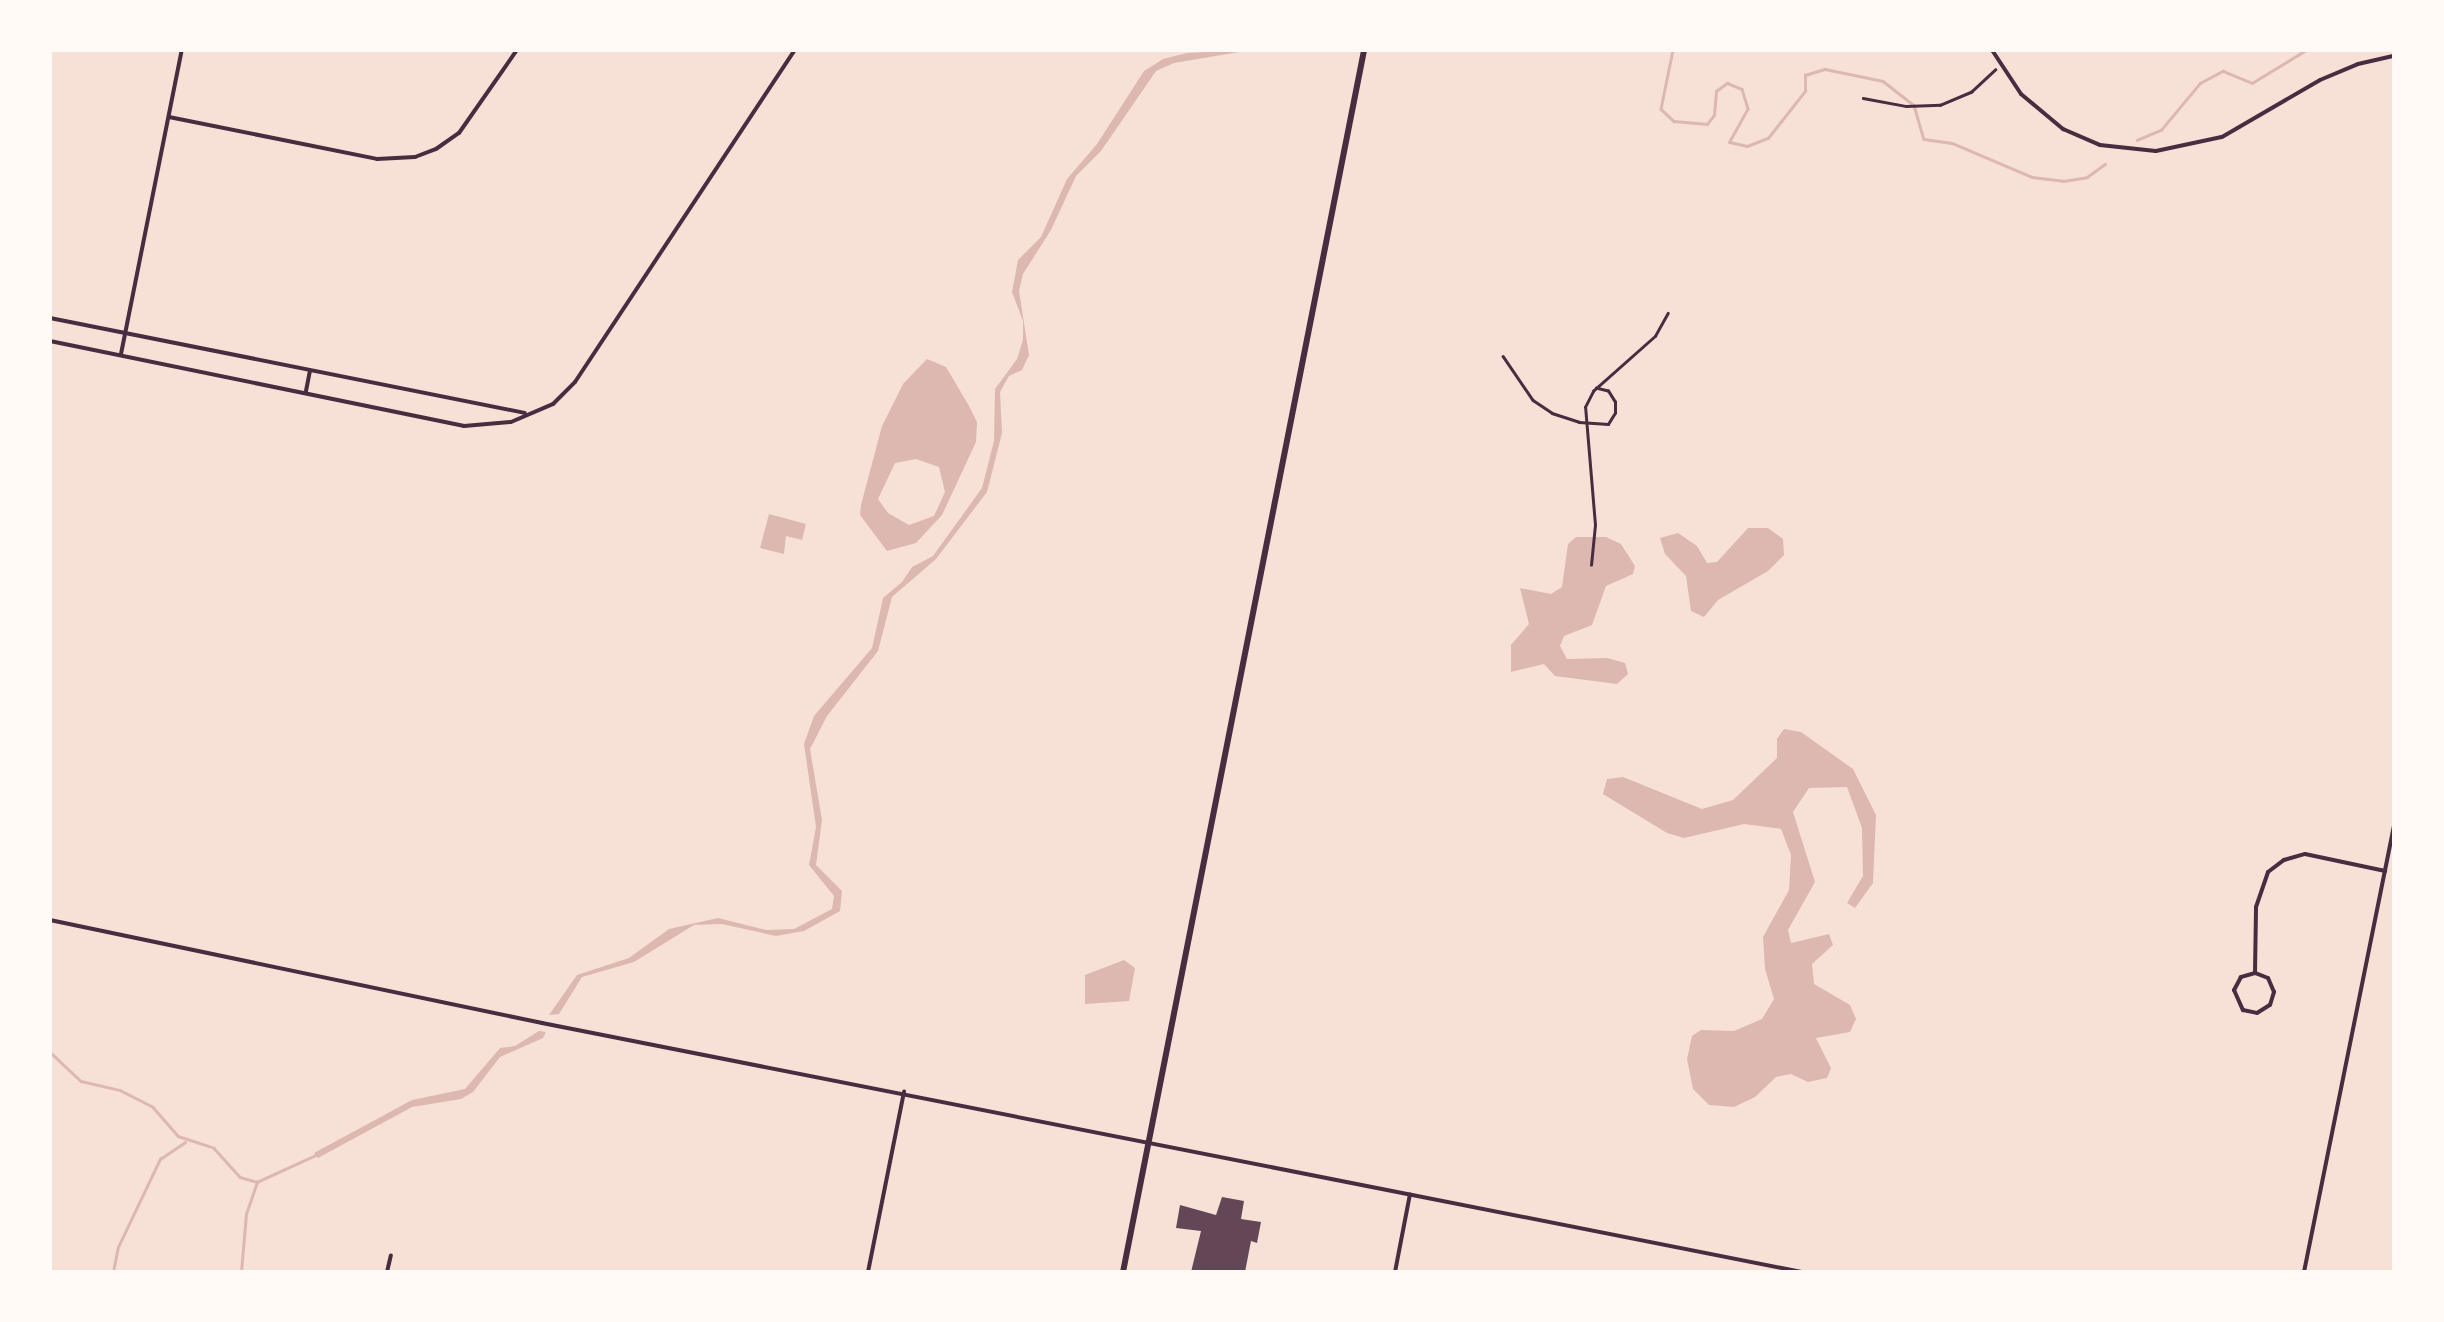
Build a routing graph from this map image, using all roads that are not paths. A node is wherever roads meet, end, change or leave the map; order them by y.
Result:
1 (182, 50) edge
2 (517, 50) edge
3 (796, 50) edge
4 (1364, 50) edge
5 (1992, 50) edge
6 (2394, 56) edge
7 (169, 116) junction
8 (50, 318) edge
9 (126, 333) junction
10 (50, 341) edge
11 (121, 356) junction
12 (310, 371) junction
13 (306, 393) junction
14 (526, 414) junction
15 (2394, 825) edge
16 (2385, 871) junction
17 (50, 920) edge
18 (2255, 972) junction
19 (904, 1092) junction
20 (1148, 1142) junction
21 (1410, 1194) junction
22 (391, 1255) dead end
23 (388, 1272) edge
24 (868, 1272) edge
25 (1123, 1272) edge
26 (1395, 1272) edge
27 (1802, 1272) edge
28 (2304, 1272) edge

1 - 7 street
2 - 7 street
3 - 14 street
4 - 20 main road
5 - 6 street
7 - 9 street
8 - 9 street
9 - 11 street
9 - 12 street
10 - 11 street
11 - 13 street
12 - 13 street
12 - 14 street
13 - 14 street
15 - 16 street
16 - 18 street
16 - 28 street
17 - 19 street
18 - 18 street
19 - 20 street
19 - 24 street
20 - 21 street
20 - 25 main road
21 - 26 street
21 - 27 street
22 - 23 street

